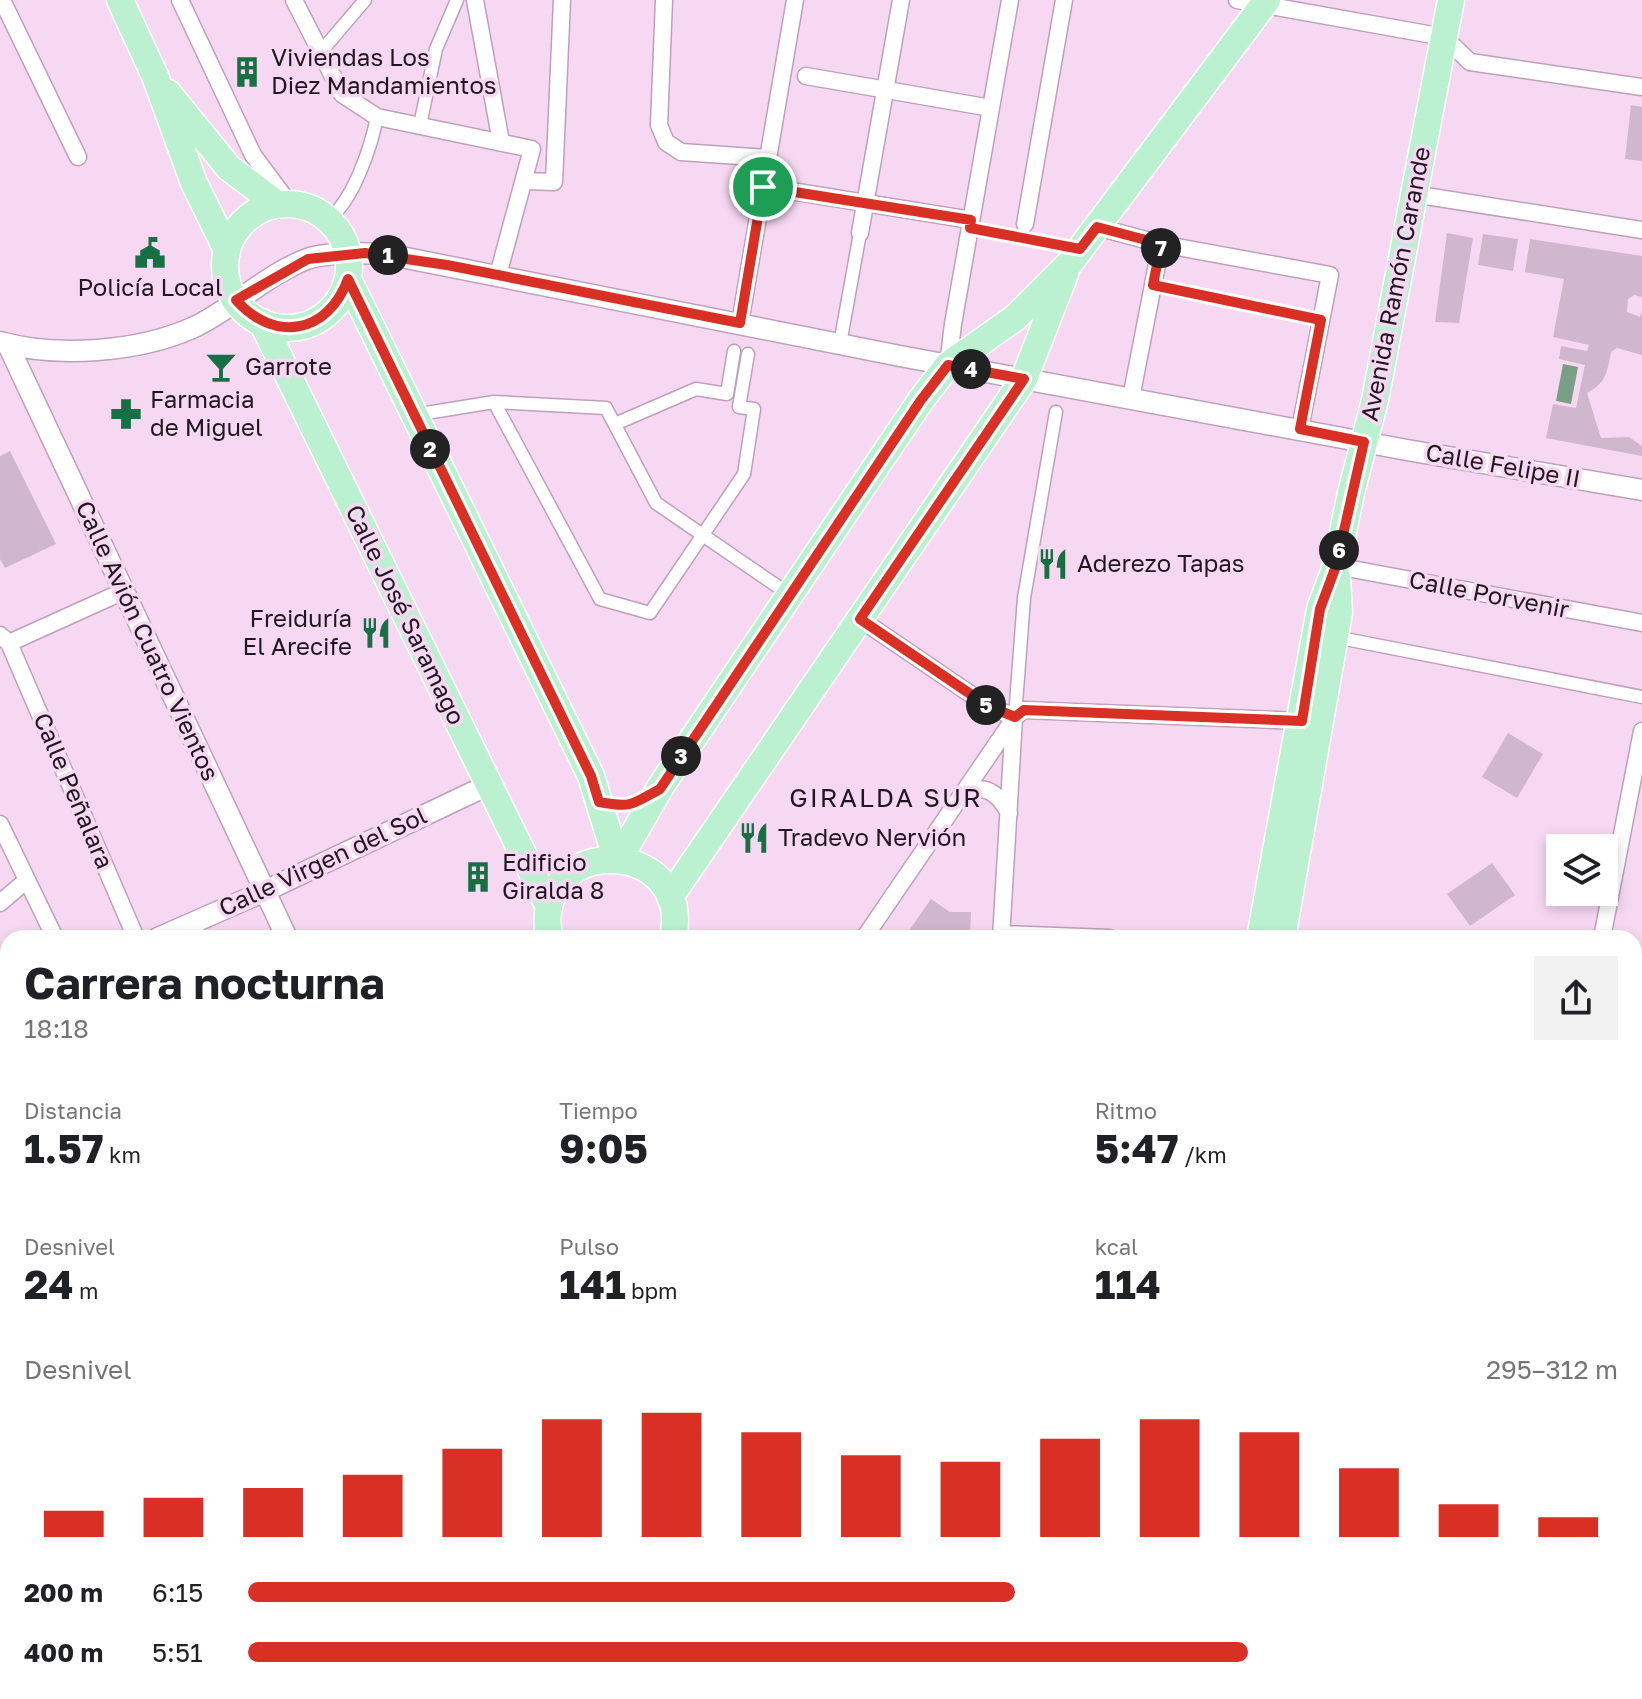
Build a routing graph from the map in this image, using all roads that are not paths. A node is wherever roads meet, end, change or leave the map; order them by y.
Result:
1 (2, 0) edge
2 (120, 0) edge
3 (180, 0) edge
4 (294, 0) edge
5 (365, 0) edge
6 (457, 0) edge
7 (475, 0) edge
8 (562, 0) edge
9 (664, 0) edge
10 (795, 0) edge
11 (901, 0) edge
12 (1010, 0) edge
13 (1064, 0) edge
14 (1237, 0) edge
15 (1451, 0) edge
16 (1265, 2) edge
17 (1444, 37) junction
18 (319, 54) junction
19 (783, 72) junction
20 (155, 76) junction
21 (806, 76) joint
22 (1642, 87) edge
23 (885, 90) junction
24 (991, 108) junction
25 (377, 117) junction
26 (420, 125) junction
27 (501, 142) junction
28 (78, 157) dead end
29 (768, 158) junction
30 (524, 181) junction
31 (763, 187) junction
32 (785, 190) joint
33 (1413, 194) junction
34 (865, 203) junction
35 (283, 204) junction
36 (328, 219) junction
37 (970, 224) junction
38 (1025, 224) dead end
39 (1097, 227) junction
40 (1642, 230) edge
41 (860, 233) joint
42 (1161, 244) junction
43 (227, 250) junction
44 (1075, 256) junction
45 (348, 267) junction
46 (498, 275) junction
47 (1153, 285) junction
48 (236, 300) junction
49 (1321, 320) junction
50 (262, 322) junction
51 (740, 323) junction
52 (4, 344) edge
53 (840, 344) junction
54 (948, 365) junction
55 (1024, 379) junction
56 (1131, 398) junction
57 (494, 402) junction
58 (1056, 412) dead end
59 (414, 415) junction
60 (615, 424) junction
61 (1300, 429) junction
62 (1364, 442) junction
63 (1642, 490) edge
64 (702, 535) junction
65 (1336, 566) junction
66 (124, 591) junction
67 (790, 595) junction
68 (860, 619) junction
69 (1642, 623) edge
70 (1335, 637) junction
71 (5, 639) edge
72 (1642, 697) edge
73 (1015, 717) junction
74 (1302, 721) junction
75 (1642, 731) edge
76 (488, 785) junction
77 (660, 789) junction
78 (958, 800) junction
79 (599, 802) junction
80 (1009, 813) junction
81 (0, 824) edge
82 (618, 859) junction
83 (27, 880) junction
84 (265, 891) junction
85 (670, 897) junction
86 (0, 903) edge
87 (549, 907) junction
88 (51, 930) edge
89 (132, 930) edge
90 (195, 930) edge
91 (283, 930) edge
92 (548, 930) edge
93 (673, 930) edge
94 (869, 930) edge
95 (1001, 930) edge
96 (1262, 930) edge
97 (1283, 930) edge
98 (1604, 930) edge

1 - 28 street
2 - 20 main road
3 - 35 street
4 - 18 street
5 - 18 street
6 - 26 street
7 - 27 street
8 - 30 street
9 - 29 street
10 - 19 street
11 - 23 street
12 - 24 street
13 - 38 street
14 - 16 street
15 - 17 main road, Avenida Ramón Carande
16 - 17 street
16 - 39 main road
17 - 22 street
17 - 33 main road, Avenida Ramón Carande
18 - 25 street
19 - 21 street
19 - 29 street
20 - 35 main road
20 - 43 main road
21 - 23 street
23 - 24 street
23 - 34 street
24 - 37 street
25 - 26 street
25 - 36 street
26 - 27 street
27 - 30 street
29 - 31 street
30 - 46 street
31 - 32 street
31 - 51 street
32 - 34 street
33 - 40 street
33 - 62 main road, Avenida Ramón Carande
34 - 37 street
34 - 41 street
35 - 36 main road
35 - 43 main road
36 - 45 main road
37 - 44 street
37 - 54 street
39 - 42 street
39 - 44 main road
41 - 53 street
42 - 47 street
42 - 49 street
43 - 48 main road
44 - 54 main road
44 - 55 main road
45 - 46 street, Calle Felipe II
45 - 48 street, Calle Felipe II
45 - 50 main road
45 - 59 main road
46 - 51 street, Calle Felipe II
47 - 49 street
47 - 56 street
48 - 50 main road
48 - 52 street, Calle Felipe II
49 - 61 street
50 - 76 main road, Calle José Saramago
51 - 53 street, Calle Felipe II
52 - 66 street, Calle Avión Cuatro Vientos
53 - 54 street, Calle Felipe II
54 - 55 street, Calle Felipe II
54 - 67 main road
55 - 56 street, Calle Felipe II
55 - 68 main road
56 - 61 street, Calle Felipe II
57 - 59 street
57 - 60 street
57 - 64 street
58 - 73 street
59 - 79 main road
60 - 64 street
60 - 64 street
61 - 62 street, Calle Felipe II
62 - 63 street, Calle Felipe II
62 - 65 main road, Avenida Ramón Carande
64 - 67 street
65 - 69 street, Calle Porvenir
65 - 70 main road, Avenida Ramón Carande
65 - 74 main road, Avenida Ramón Carande
66 - 71 street
66 - 84 street, Calle Avión Cuatro Vientos
67 - 77 main road
68 - 73 street
68 - 85 main road
70 - 72 street
70 - 97 main road, Avenida Ramón Carande
71 - 89 street, Calle Peñalara
73 - 74 street
73 - 78 street
73 - 80 street
74 - 96 main road, Avenida Ramón Carande
75 - 98 street
76 - 84 street, Calle Virgen del Sol
76 - 87 main road, Calle José Saramago
77 - 79 main road
77 - 82 main road
78 - 80 street
78 - 94 street
79 - 82 main road
80 - 95 street
81 - 83 street
82 - 85 main road
82 - 87 main road
83 - 86 street
83 - 88 street
84 - 90 street, Calle Virgen del Sol
84 - 91 street, Calle Avión Cuatro Vientos
85 - 93 main road
87 - 92 main road

